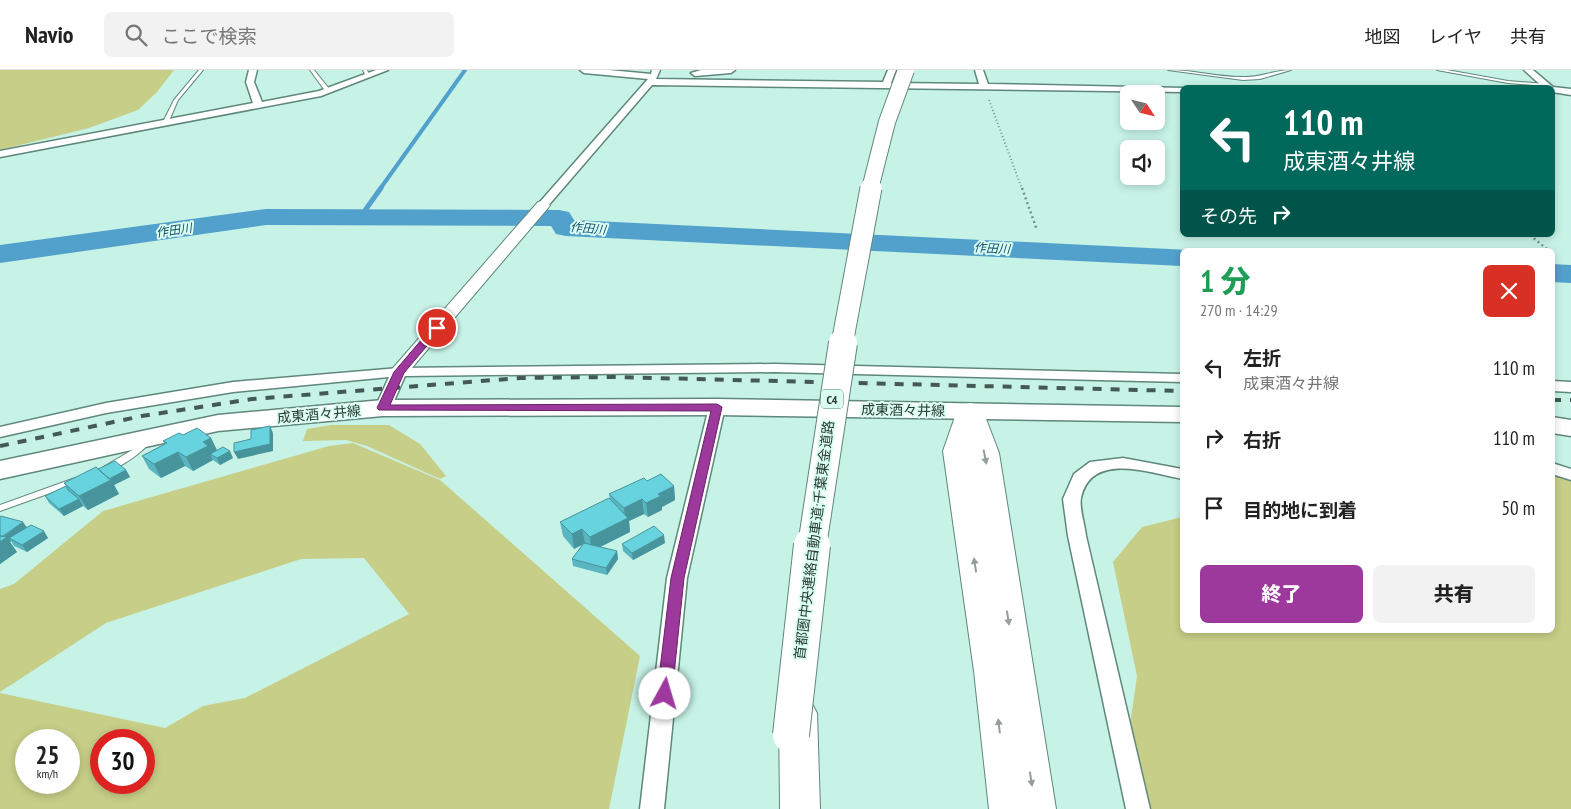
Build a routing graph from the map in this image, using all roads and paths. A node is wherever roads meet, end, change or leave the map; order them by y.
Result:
1 (201, 70) edge
2 (253, 70) edge
3 (312, 70) edge
4 (384, 70) edge
5 (584, 70) edge
6 (731, 70) edge
7 (892, 70) edge
8 (979, 70) edge
9 (1170, 70) edge
10 (1290, 70) edge
11 (1440, 70) edge
12 (1528, 70) edge
13 (367, 72) edge
14 (654, 76) edge
15 (896, 77) edge
16 (1526, 85) edge
17 (1546, 85) edge
18 (984, 86) junction
19 (1180, 89) edge
20 (1555, 90) edge
21 (328, 91) junction
22 (1571, 92) edge
23 (258, 104) junction
24 (166, 122) junction
25 (0, 154) edge
26 (543, 205) joint
27 (1037, 230) dead end
28 (1532, 237) edge
29 (1546, 248) edge
30 (399, 372) junction
31 (1180, 378) edge
32 (1555, 386) edge
33 (1571, 387) edge
34 (717, 407) junction
35 (383, 408) junction
36 (970, 411) junction
37 (1180, 415) edge
38 (1555, 425) edge
39 (1571, 428) edge
40 (0, 432) edge
41 (151, 437) junction
42 (1555, 469) edge
43 (0, 470) edge
44 (100, 471) edge
45 (1180, 474) edge
46 (1571, 475) edge
47 (84, 478) edge
48 (0, 508) edge
49 (795, 735) junction
50 (652, 809) edge
51 (786, 809) edge
52 (800, 809) edge
53 (1009, 809) edge
54 (1036, 809) edge
55 (1138, 809) edge

1 - 24 lane
2 - 23 street
3 - 21 lane
4 - 13 street
5 - 14 street
6 - 14 street
7 - 15 street
8 - 18 street
9 - 10 lane
11 - 16 lane
12 - 17 street
13 - 21 street
14 - 15 street
14 - 26 street
15 - 18 street
15 - 49 highway, 首都圏中央連絡自動車道;千葉東金道路 / C4, bridge
18 - 19 street
18 - 27 path
20 - 22 street
21 - 23 street
23 - 24 street
24 - 25 street
26 - 30 street
28 - 29 path
30 - 31 street
30 - 35 street
30 - 40 street
32 - 33 street
34 - 35 main road, 成東酒々井線
34 - 36 main road, 成東酒々井線
34 - 50 street
35 - 41 main road, 成東酒々井線
36 - 37 main road, 成東酒々井線
53 -> 36 highway
36 -> 54 highway
38 - 39 main road
41 - 43 main road, 成東酒々井線
41 - 44 lane
42 - 46 street
45 - 55 street
47 - 48 lane
49 - 51 highway
49 - 52 highway

